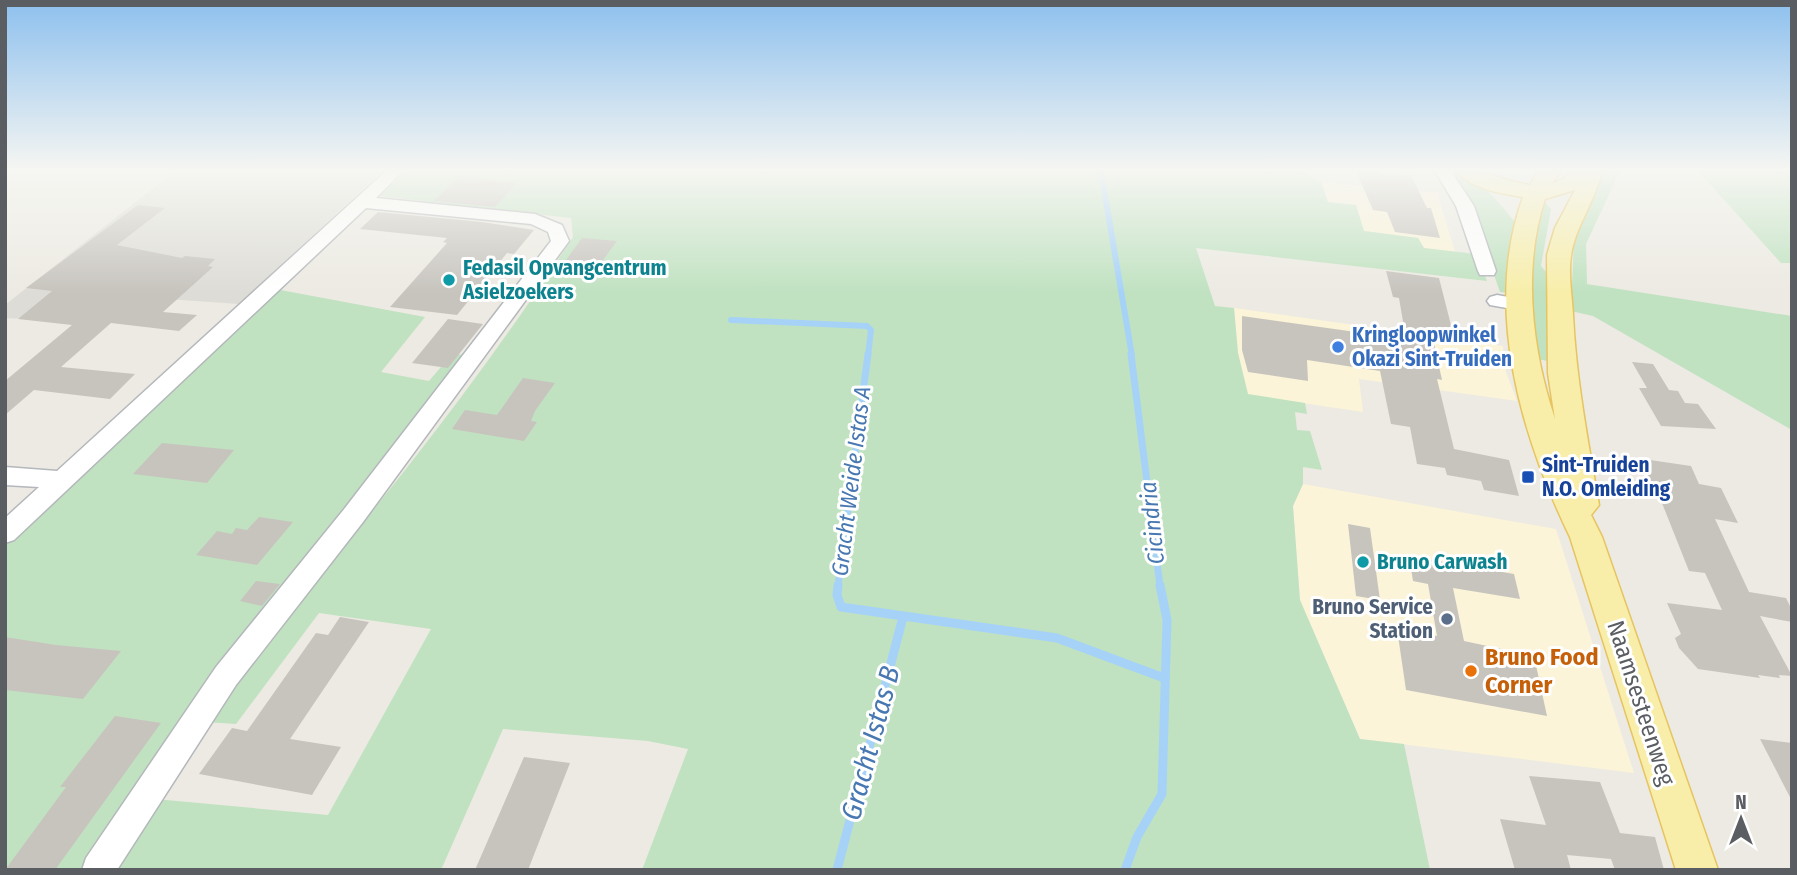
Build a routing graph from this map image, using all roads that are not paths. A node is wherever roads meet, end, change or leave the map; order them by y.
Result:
1 (351, 212) edge
2 (462, 212) edge
3 (1467, 212) edge
4 (1515, 212) edge
5 (1532, 212) edge
6 (1550, 212) edge
7 (1576, 212) edge
8 (1527, 223) junction
9 (1559, 255) junction
10 (1487, 271) dead end
11 (5, 475) edge
12 (60, 480) junction
13 (5, 533) edge
14 (1586, 537) junction
15 (98, 870) edge
16 (1697, 870) edge

1 - 12 street
2 - 15 street
3 - 10 street
4 - 8 main road
5 - 8 main road, Naamsesteenweg
6 - 9 main road
7 - 9 main road, Naamsesteenweg
8 - 14 main road, Naamsesteenweg
9 - 14 main road, Naamsesteenweg
11 - 12 street
12 - 13 street
14 - 16 main road, Naamsesteenweg

